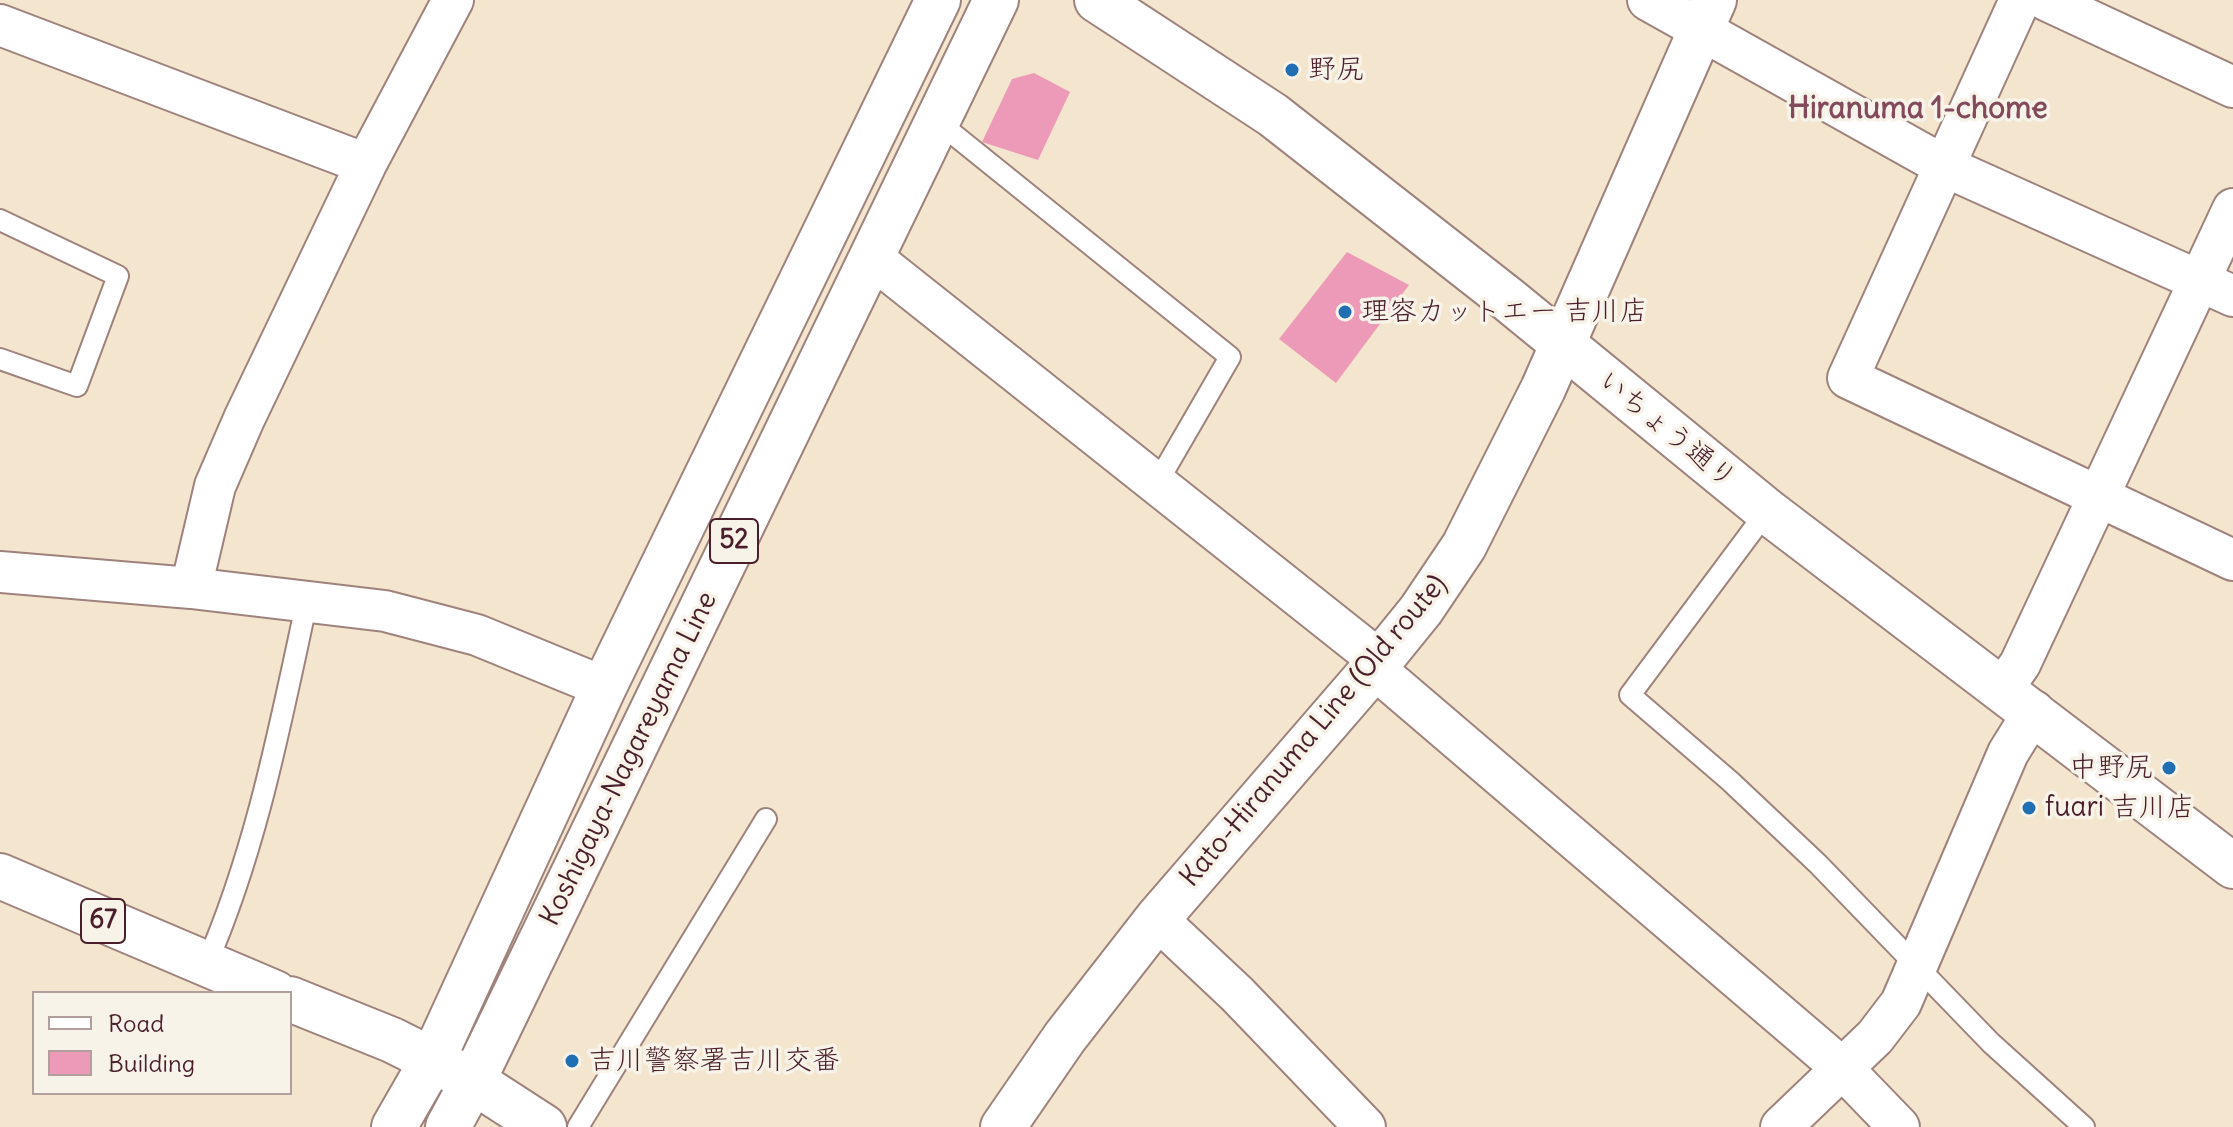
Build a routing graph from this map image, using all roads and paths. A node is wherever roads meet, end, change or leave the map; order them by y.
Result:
1 (453, 0) edge
2 (938, 0) edge
3 (996, 0) edge
4 (1097, 0) edge
5 (1648, 0) edge
6 (2020, 0) edge
7 (2046, 0) edge
8 (1708, 15) edge
9 (0, 25) edge
10 (2233, 87) edge
11 (937, 121) junction
12 (366, 164) junction
13 (1946, 167) junction
14 (2233, 209) edge
15 (0, 220) edge
16 (871, 257) junction
17 (2216, 289) edge
18 (1562, 343) junction
19 (0, 359) edge
20 (1157, 483) junction
21 (2098, 497) junction
22 (1767, 511) junction
23 (2233, 560) edge
24 (0, 572) edge
25 (191, 588) junction
26 (307, 601) junction
27 (1377, 664) junction
28 (604, 687) junction
29 (2019, 699) junction
30 (766, 819) dead end
31 (2233, 866) edge
32 (0, 876) edge
33 (1157, 919) junction
34 (206, 965) junction
35 (1918, 968) junction
36 (270, 991) edge
37 (292, 1000) edge
38 (433, 1059) junction
39 (1842, 1068) junction
40 (473, 1081) junction
41 (394, 1127) edge
42 (448, 1127) edge
43 (544, 1127) edge
44 (578, 1127) edge
45 (1003, 1127) edge
46 (1365, 1127) edge
47 (1781, 1127) edge
48 (1899, 1127) edge
49 (2084, 1127) edge

1 - 12 street
2 - 28 main road, Koshigaya-Nagareyama Line / 52
3 - 11 main road, Koshigaya-Nagareyama Line / 52
4 - 18 main road, いちょう通り
5 - 8 street
6 - 13 street
7 - 10 street
8 - 13 street
8 - 18 main road, Kato-Hiranuma Line (Old route)
9 - 12 street
11 - 16 main road, Koshigaya-Nagareyama Line / 52
11 - 20 lane
12 - 25 street
13 - 17 street
13 - 21 street
14 - 17 street
15 - 19 lane
16 - 20 street
16 - 40 main road, Koshigaya-Nagareyama Line / 52
17 - 21 street
18 - 22 main road, いちょう通り
18 - 27 main road, Kato-Hiranuma Line (Old route)
20 - 27 street
21 - 23 street
21 - 29 street
22 - 29 main road, いちょう通り
22 - 35 lane
24 - 25 street
25 - 26 street
26 - 28 street
26 - 34 lane
27 - 33 main road, Kato-Hiranuma Line (Old route)
27 - 39 street
28 - 38 main road, Koshigaya-Nagareyama Line / 52
29 - 31 main road, いちょう通り
29 - 35 street
30 - 44 lane
32 - 34 main road, 67
33 - 45 main road, Kato-Hiranuma Line (Old route)
33 - 46 street
34 - 36 main road, 67
35 - 39 street
35 - 49 lane
37 - 38 main road
38 - 40 main road
38 - 41 main road, Koshigaya-Nagareyama Line / 52
39 - 47 street
39 - 48 street
40 - 42 main road, Koshigaya-Nagareyama Line / 52
40 - 43 main road

